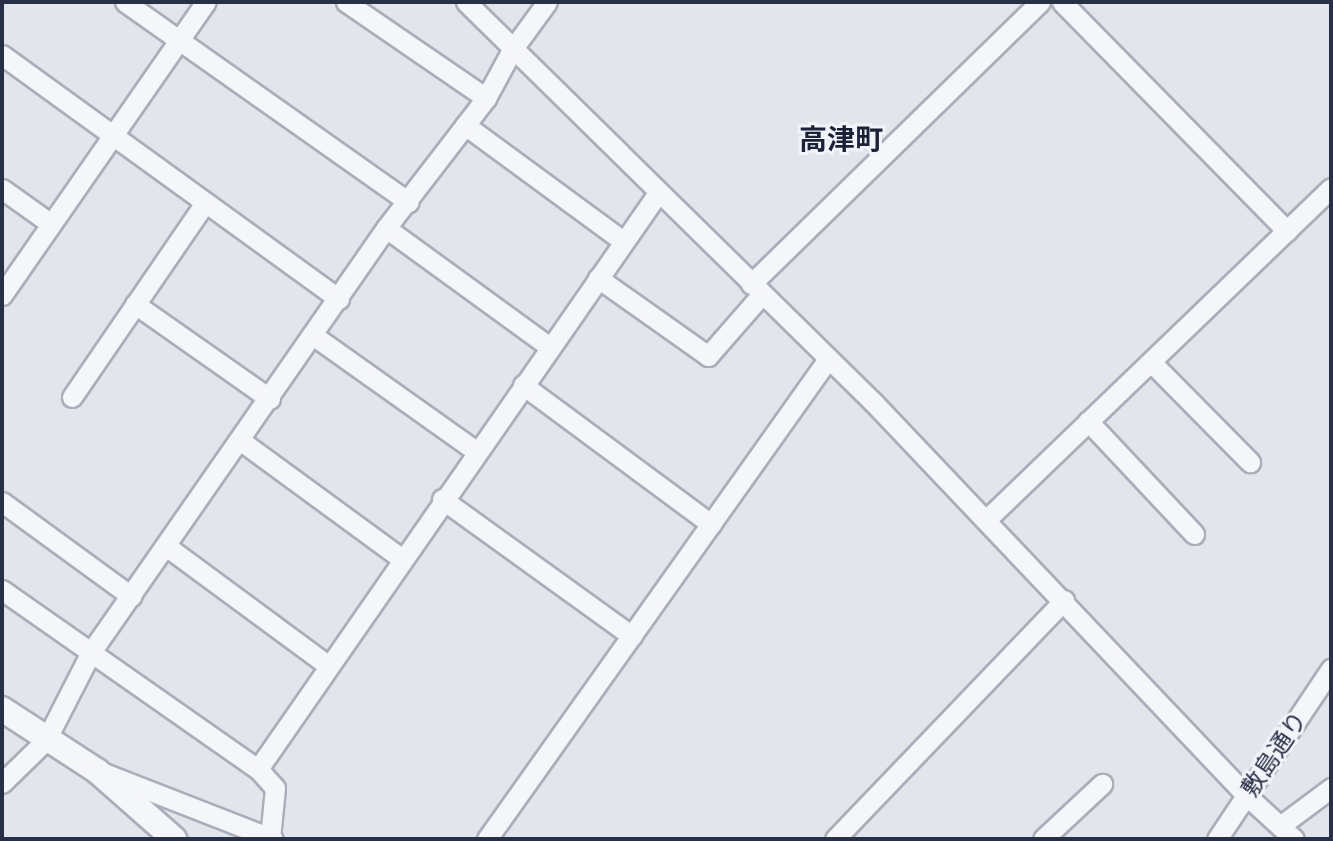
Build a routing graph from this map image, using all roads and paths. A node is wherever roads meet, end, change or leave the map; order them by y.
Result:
1 (125, 2) edge
2 (206, 2) edge
3 (346, 2) edge
4 (466, 2) edge
5 (547, 2) edge
6 (1040, 2) edge
7 (1062, 2) edge
8 (180, 39) junction
9 (512, 50) junction
10 (2, 55) edge
11 (486, 98) junction
12 (465, 125) junction
13 (112, 136) junction
14 (1331, 188) edge
15 (2, 189) edge
16 (658, 193) junction
17 (409, 202) junction
18 (205, 203) junction
19 (51, 224) junction
20 (386, 228) junction
21 (1287, 230) junction
22 (624, 242) junction
23 (598, 278) junction
24 (756, 289) junction
25 (2, 295) edge
26 (339, 299) junction
27 (135, 304) junction
28 (314, 336) junction
29 (550, 347) junction
30 (828, 359) junction
31 (1151, 362) junction
32 (523, 385) junction
33 (72, 397) dead end
34 (270, 399) junction
35 (1088, 421) junction
36 (241, 441) junction
37 (476, 451) junction
38 (1250, 462) dead end
39 (442, 499) junction
40 (2, 502) edge
41 (987, 519) junction
42 (711, 524) junction
43 (1194, 534) dead end
44 (166, 546) junction
45 (401, 559) junction
46 (2, 590) edge
47 (131, 596) junction
48 (1064, 600) junction
49 (632, 636) junction
50 (91, 652) junction
51 (329, 666) junction
52 (1331, 669) edge
53 (2, 709) edge
54 (46, 740) junction
55 (258, 769) junction
56 (97, 771) junction
57 (2, 783) edge
58 (1102, 784) dead end
59 (1331, 788) edge
60 (1247, 795) junction
61 (1287, 833) edge
62 (1051, 837) edge
63 (174, 839) edge
64 (271, 839) edge
65 (487, 839) edge
66 (835, 839) edge
67 (1217, 839) edge

1 - 8 street
2 - 8 street
3 - 11 street
4 - 9 street
5 - 9 street
6 - 24 street
7 - 21 street
8 - 13 street
8 - 17 street
9 - 11 street
9 - 16 street
10 - 13 street
11 - 12 street
12 - 17 street
12 - 22 street
13 - 18 street
13 - 19 street
14 - 21 street
15 - 19 street
16 - 22 street
16 - 24 street
17 - 20 street
18 - 26 street
18 - 27 street
19 - 25 street
20 - 26 street
20 - 29 street
21 - 31 street
22 - 23 street
23 - 24 street
23 - 29 street
24 - 30 street
26 - 28 street
27 - 33 street
27 - 34 street
28 - 34 street
28 - 37 street
29 - 32 street
30 - 41 street
30 - 42 street
31 - 35 street
31 - 38 street
32 - 37 street
32 - 42 street
34 - 36 street
35 - 41 street
35 - 43 street
36 - 44 street
36 - 45 street
37 - 39 street
39 - 45 street
39 - 49 street
40 - 47 street
41 - 48 street
42 - 49 street
44 - 47 street
44 - 51 street
45 - 51 street
46 - 50 street
47 - 50 street
48 - 60 street
48 - 66 street
49 - 65 street
50 - 54 street
50 - 55 street
51 - 55 street
52 - 60 street, 敷島通り
53 - 54 street
54 - 56 street
54 - 57 street
55 - 64 street
56 - 63 street
56 - 64 street
58 - 62 street
59 - 61 street
60 - 61 street
60 - 67 street, 敷島通り

